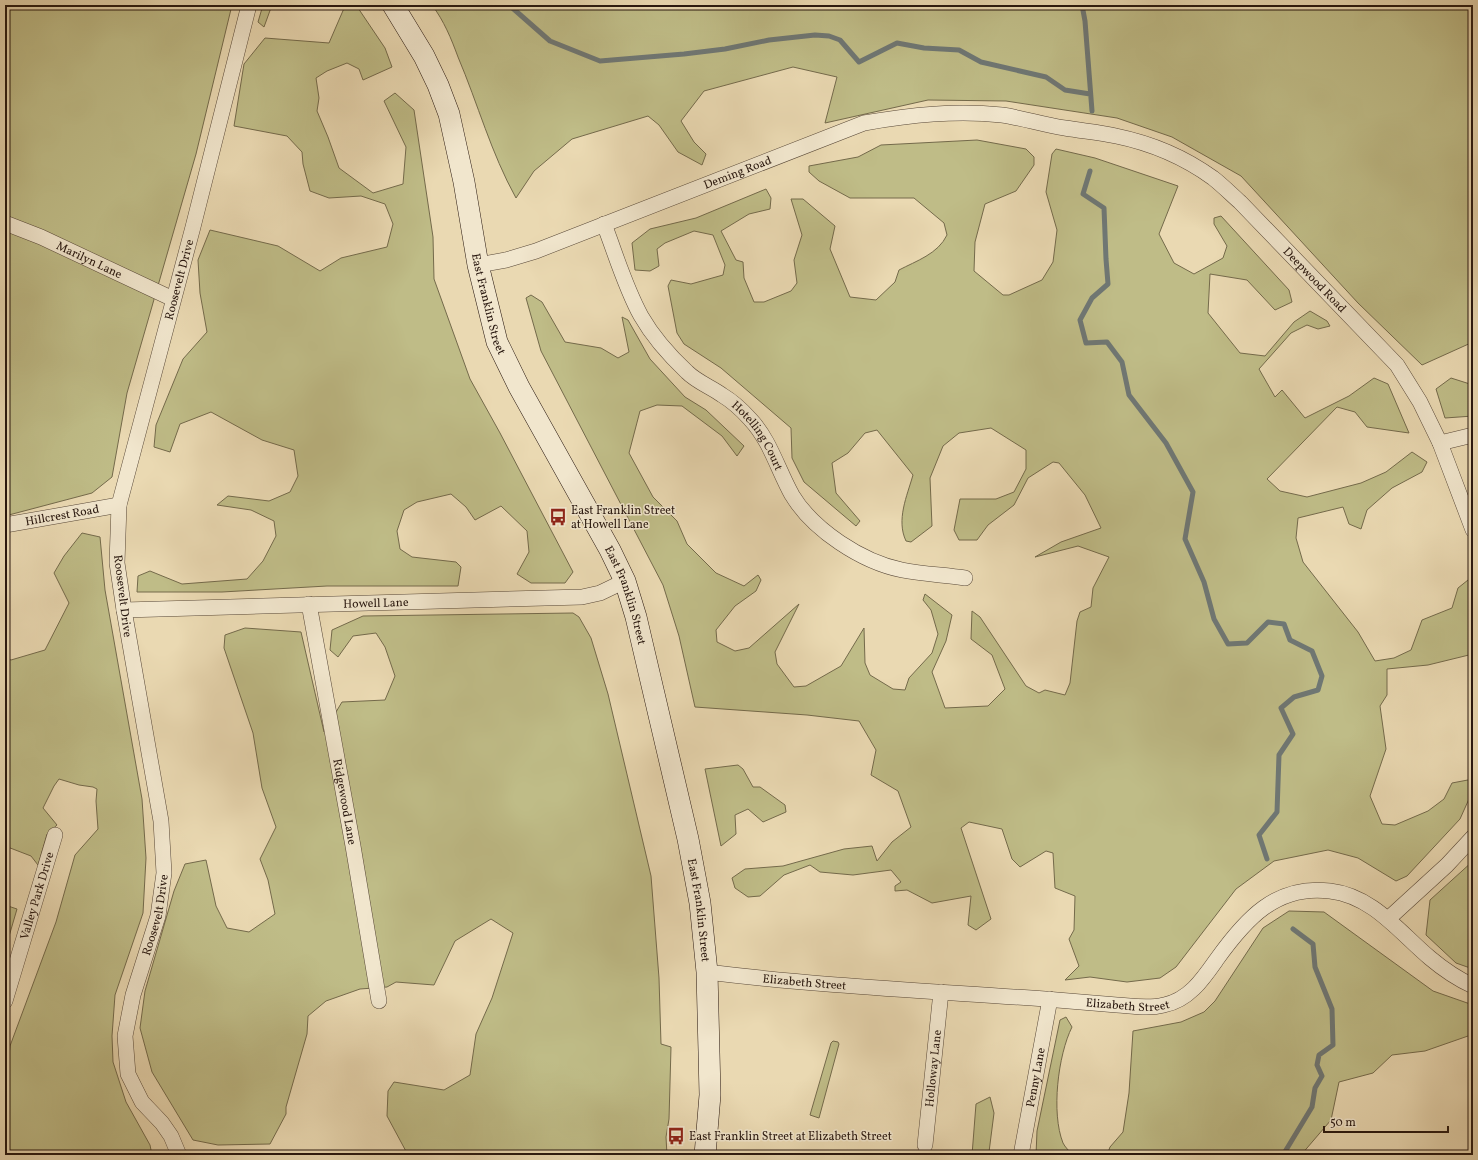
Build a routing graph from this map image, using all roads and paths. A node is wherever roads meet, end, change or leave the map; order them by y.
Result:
1 (249, 5) edge
2 (393, 5) edge
3 (1066, 129) joint
4 (5, 223) edge
5 (604, 224) junction
6 (478, 265) junction
7 (173, 299) junction
8 (1473, 435) edge
9 (1440, 443) junction
10 (119, 505) junction
11 (5, 525) edge
12 (1473, 530) edge
13 (965, 578) dead end
14 (624, 581) junction
15 (309, 604) junction
16 (124, 610) junction
17 (55, 835) dead end
18 (1473, 837) edge
19 (1388, 919) junction
20 (706, 972) junction
21 (1473, 986) edge
22 (941, 992) junction
23 (1050, 999) junction
24 (5, 1001) edge
25 (379, 1001) dead end
26 (925, 1145) dead end
27 (179, 1155) edge
28 (705, 1155) edge
29 (1021, 1155) edge

1 - 7 street, Roosevelt Drive
2 - 6 main road, East Franklin Street
3 - 5 street, Deming Road
3 - 9 street, Deepwood Road
4 - 7 street, Marilyn Lane
5 - 6 street, Deming Road
5 - 13 street, Hotelling Court
6 - 14 main road, East Franklin Street
7 - 10 street, Roosevelt Drive
8 - 9 street
9 - 12 street, Deepwood Road
10 - 11 street, Hillcrest Road
10 - 16 street, Roosevelt Drive
14 - 15 street, Howell Lane
14 - 20 main road, East Franklin Street
15 - 16 street, Howell Lane
15 - 25 street, Ridgewood Lane
16 - 27 street, Roosevelt Drive
17 - 24 street, Valley Park Drive
18 - 19 street
19 - 21 street, Elizabeth Street
19 - 23 street, Elizabeth Street
20 - 22 street, Elizabeth Street
20 - 28 main road, East Franklin Street
22 - 23 street, Elizabeth Street
22 - 26 street, Holloway Lane
23 - 29 street, Penny Lane

